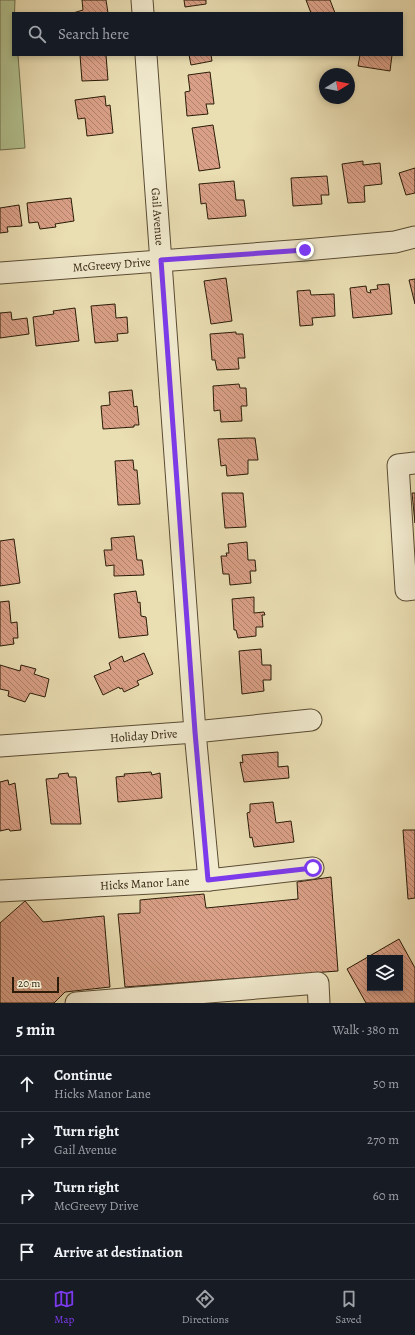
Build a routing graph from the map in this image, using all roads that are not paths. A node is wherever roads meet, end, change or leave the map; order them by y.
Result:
1 (142, 0) edge
2 (143, 12) edge
3 (146, 56) edge
4 (415, 237) edge
5 (161, 260) junction
6 (0, 273) edge
7 (415, 463) edge
8 (415, 589) edge
9 (311, 720) dead end
10 (195, 732) junction
11 (0, 746) edge
12 (313, 868) dead end
13 (208, 880) junction
14 (0, 890) edge
15 (76, 1003) edge
16 (319, 1003) edge

1 - 2 street
3 - 5 street, Gail Avenue
4 - 5 street, McGreevy Drive
5 - 6 street, McGreevy Drive
5 - 10 street, Gail Avenue
7 - 8 street
9 - 10 street, Holiday Drive
10 - 11 street, Holiday Drive
10 - 13 street, Gail Avenue
12 - 13 street, Hicks Manor Lane
13 - 14 street, Hicks Manor Lane
15 - 16 street

